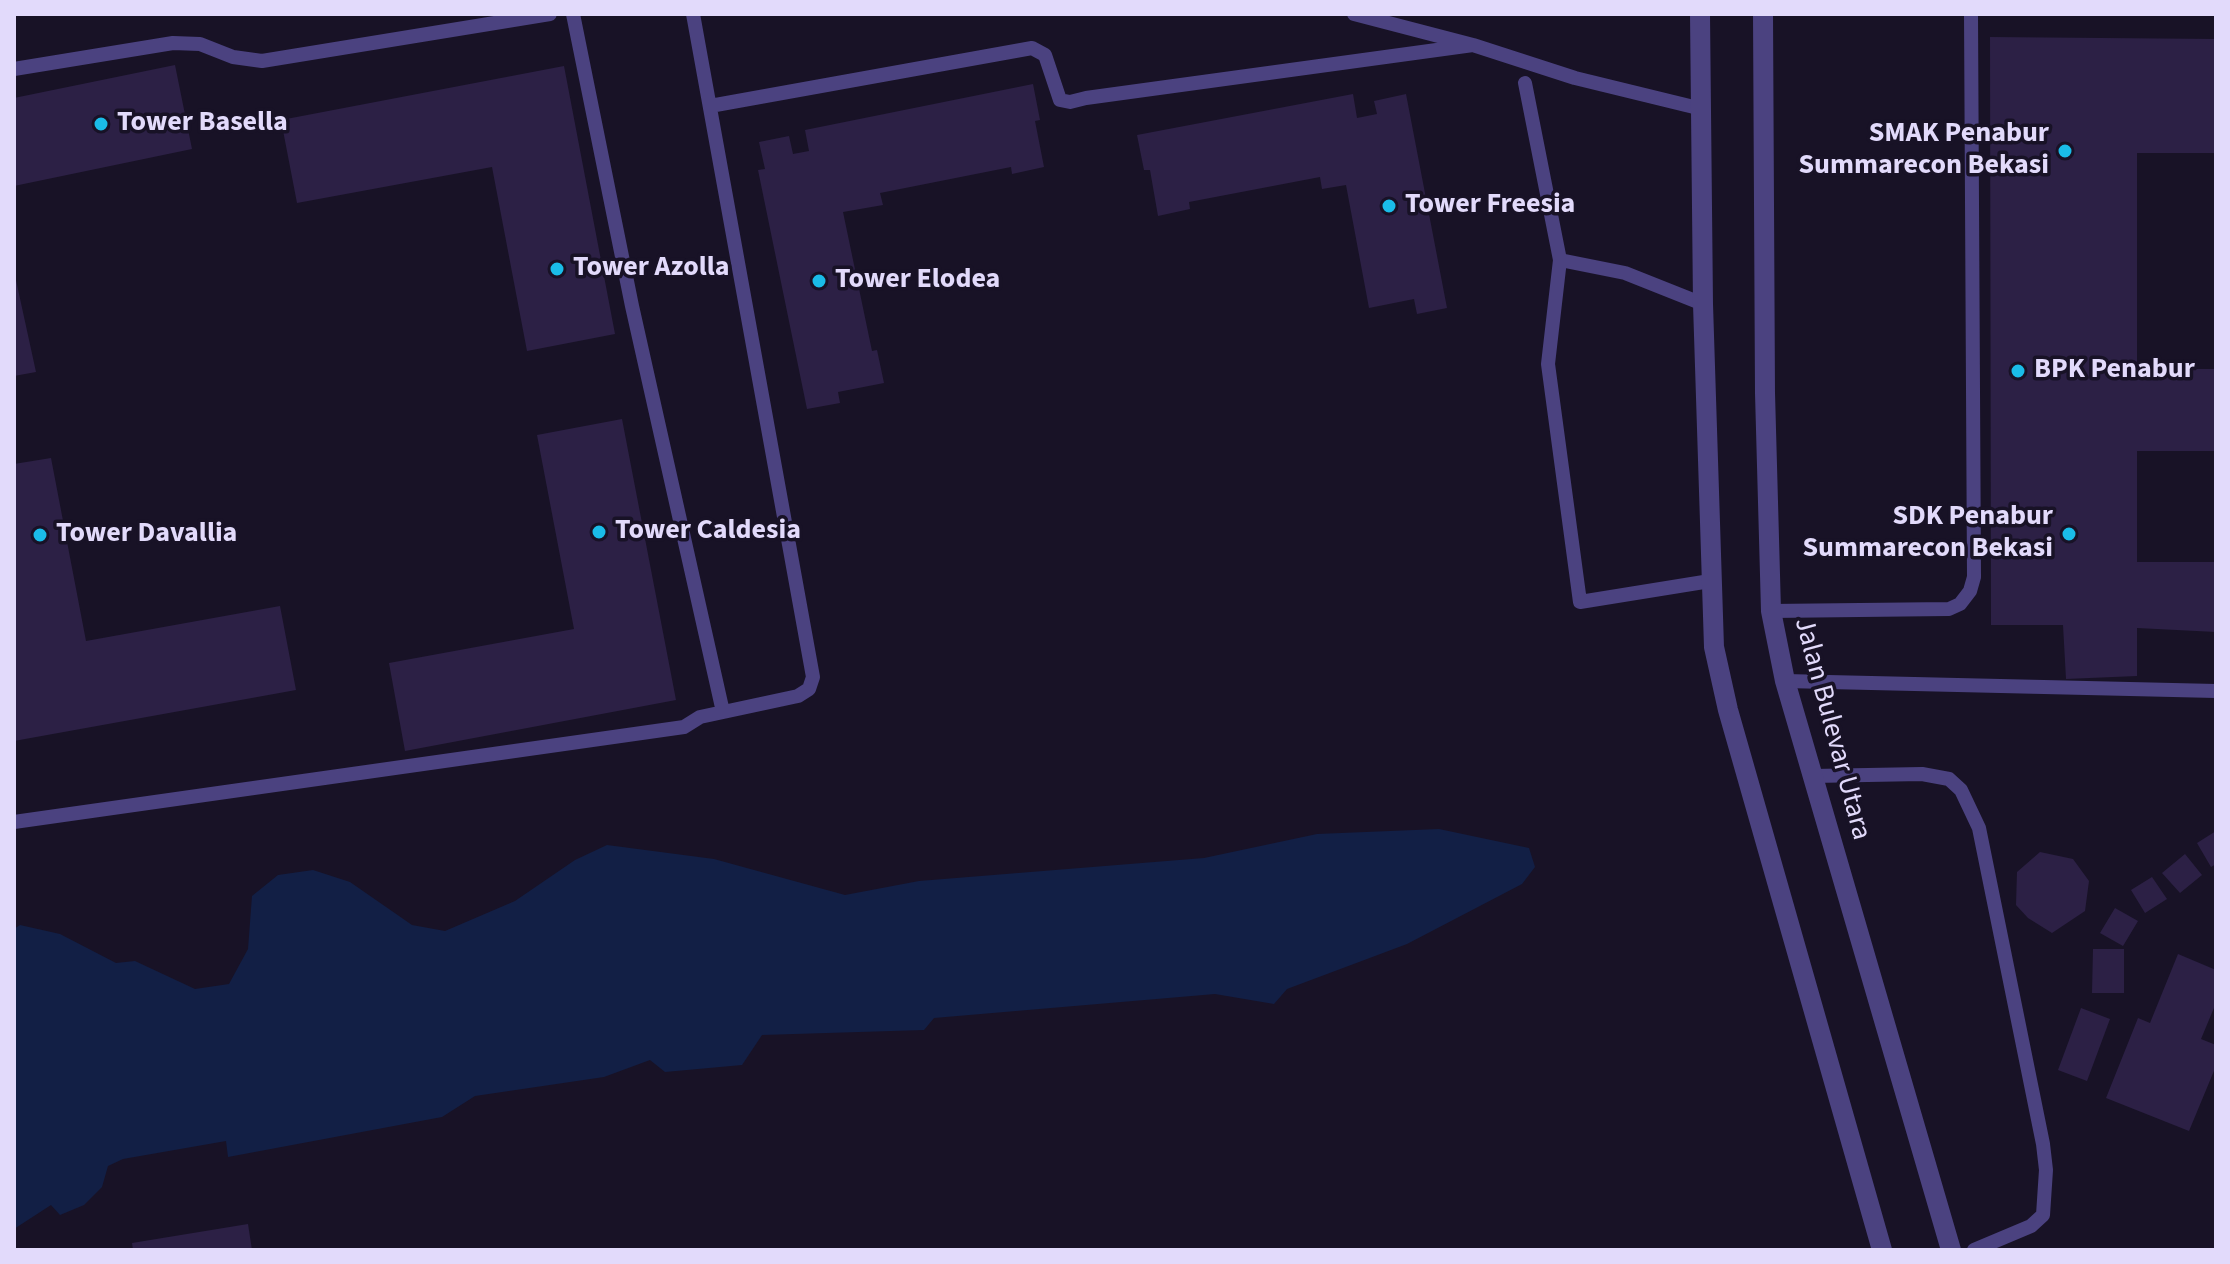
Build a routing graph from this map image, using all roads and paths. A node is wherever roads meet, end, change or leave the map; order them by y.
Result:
1 (550, 14) edge
2 (573, 14) edge
3 (693, 14) edge
4 (1354, 14) edge
5 (1700, 14) edge
6 (1763, 14) edge
7 (1971, 14) edge
8 (1473, 45) junction
9 (14, 69) edge
10 (1525, 83) dead end
11 (710, 106) junction
12 (1702, 109) junction
13 (1560, 260) junction
14 (1703, 304) junction
15 (1710, 581) junction
16 (1771, 611) junction
17 (1785, 681) junction
18 (2216, 691) edge
19 (723, 712) junction
20 (1813, 776) junction
21 (14, 822) edge
22 (1882, 1250) edge
23 (1951, 1250) edge
24 (1974, 1250) edge

1 - 9 lane
2 - 19 lane
3 - 11 lane
4 - 8 lane
5 - 12 street
6 - 16 street, Jalan Bulevar Utara
7 - 16 lane
8 - 11 lane
8 - 12 lane
10 - 13 lane
11 - 19 lane
12 - 14 street
13 - 14 lane
13 - 15 lane
14 - 15 street
15 - 22 street
16 - 17 street, Jalan Bulevar Utara
17 - 18 lane
17 - 20 street, Jalan Bulevar Utara
19 - 21 lane
20 - 23 street, Jalan Bulevar Utara
20 - 24 lane

